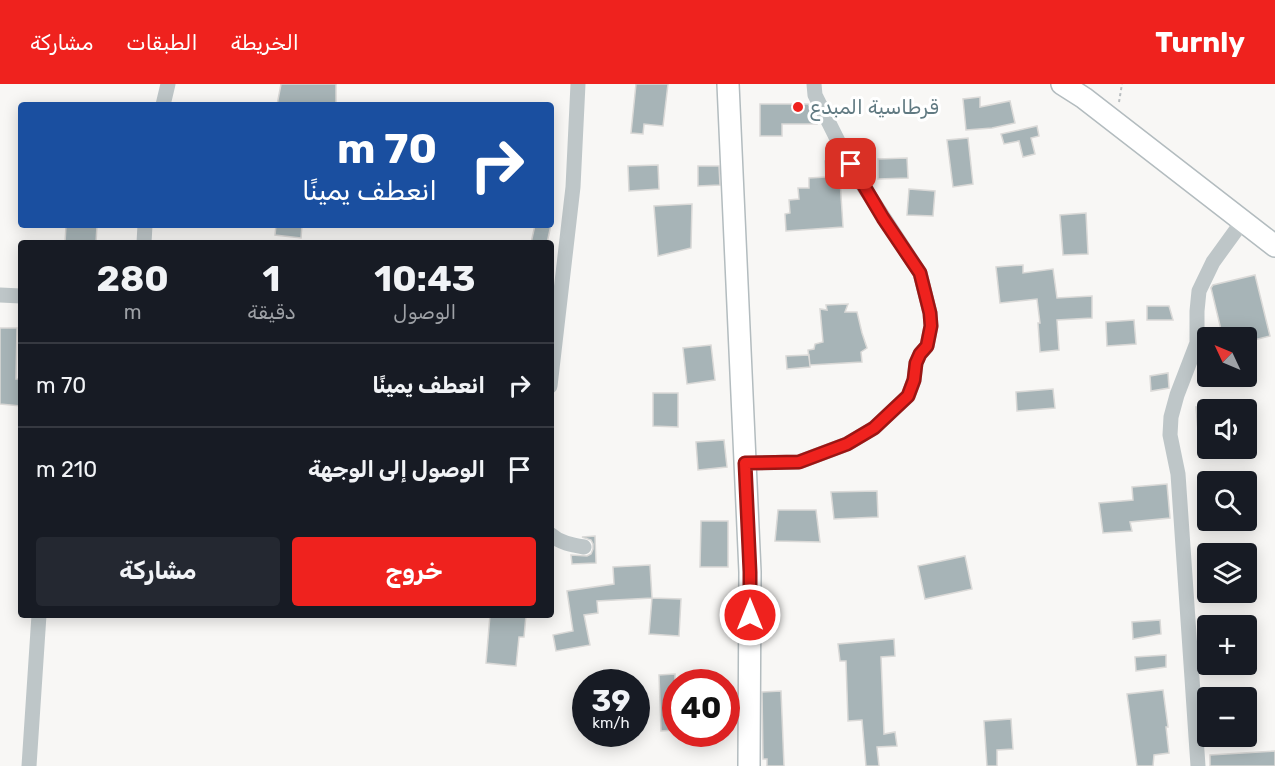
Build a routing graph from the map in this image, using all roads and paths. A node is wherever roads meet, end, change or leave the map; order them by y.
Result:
1 (168, 84) edge
2 (578, 84) edge
3 (728, 84) edge
4 (814, 84) edge
5 (1062, 84) edge
6 (164, 102) edge
7 (1242, 222) junction
8 (1275, 246) edge
9 (0, 295) edge
10 (18, 296) edge
11 (554, 346) edge
12 (745, 463) junction
13 (554, 537) edge
14 (584, 547) dead end
15 (39, 618) edge
16 (29, 766) edge
17 (749, 766) edge
18 (1198, 766) edge

1 - 6 street
2 - 11 street
3 - 12 street
4 - 12 street
5 - 7 street
7 - 8 street
7 - 18 street
9 - 10 street
12 - 17 street
13 - 14 street
15 - 16 street

